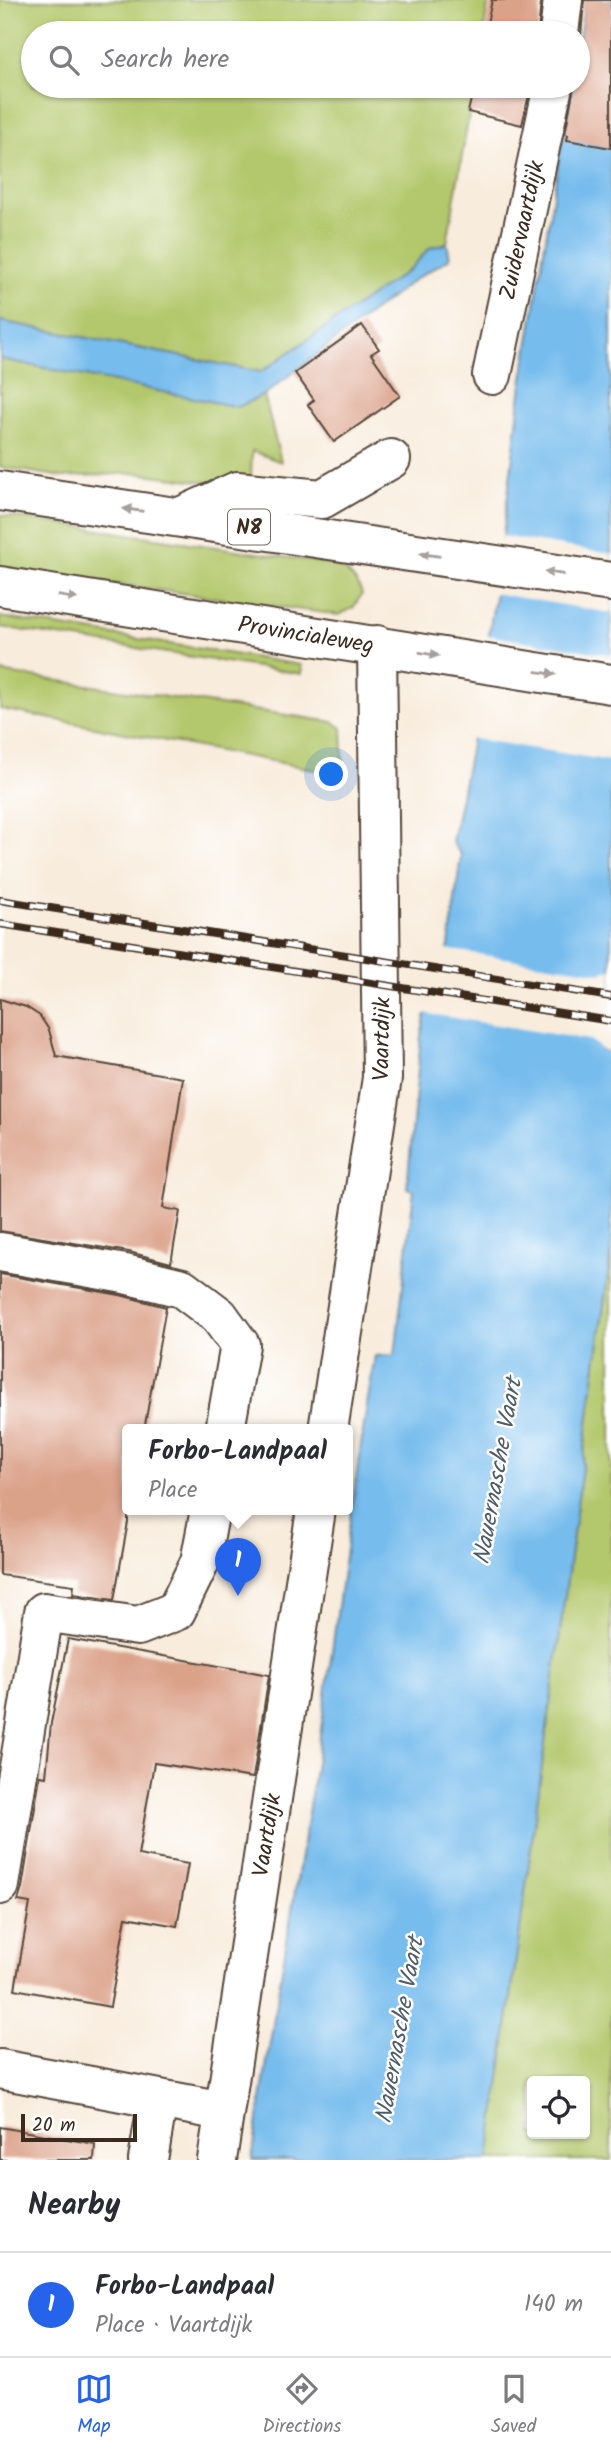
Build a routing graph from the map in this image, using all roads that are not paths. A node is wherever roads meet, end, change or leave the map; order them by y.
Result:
1 (563, 0) edge
2 (560, 21) edge
3 (550, 98) edge
4 (492, 375) dead end
5 (391, 459) dead end
6 (0, 491) edge
7 (180, 517) junction
8 (611, 582) edge
9 (0, 586) edge
10 (377, 645) junction
11 (611, 684) edge
12 (0, 1252) edge
13 (226, 1424) edge
14 (329, 1424) edge
15 (209, 1515) edge
16 (315, 1515) edge
17 (0, 1885) edge
18 (0, 2069) edge
19 (159, 2099) junction
20 (223, 2111) junction
21 (149, 2160) edge
22 (217, 2160) edge

1 - 2 street
3 - 4 street, Zuidervaartdijk
5 - 7 street
7 -> 6 street, N8
8 -> 7 street, N8
9 -> 10 street, Provincialeweg
10 -> 11 street, Provincialeweg
10 - 14 street, Vaartdijk
12 - 13 street
15 - 17 street
16 - 20 street, Vaartdijk
18 - 19 street
19 - 20 street
19 - 21 street
20 - 22 street, Vaartdijk

